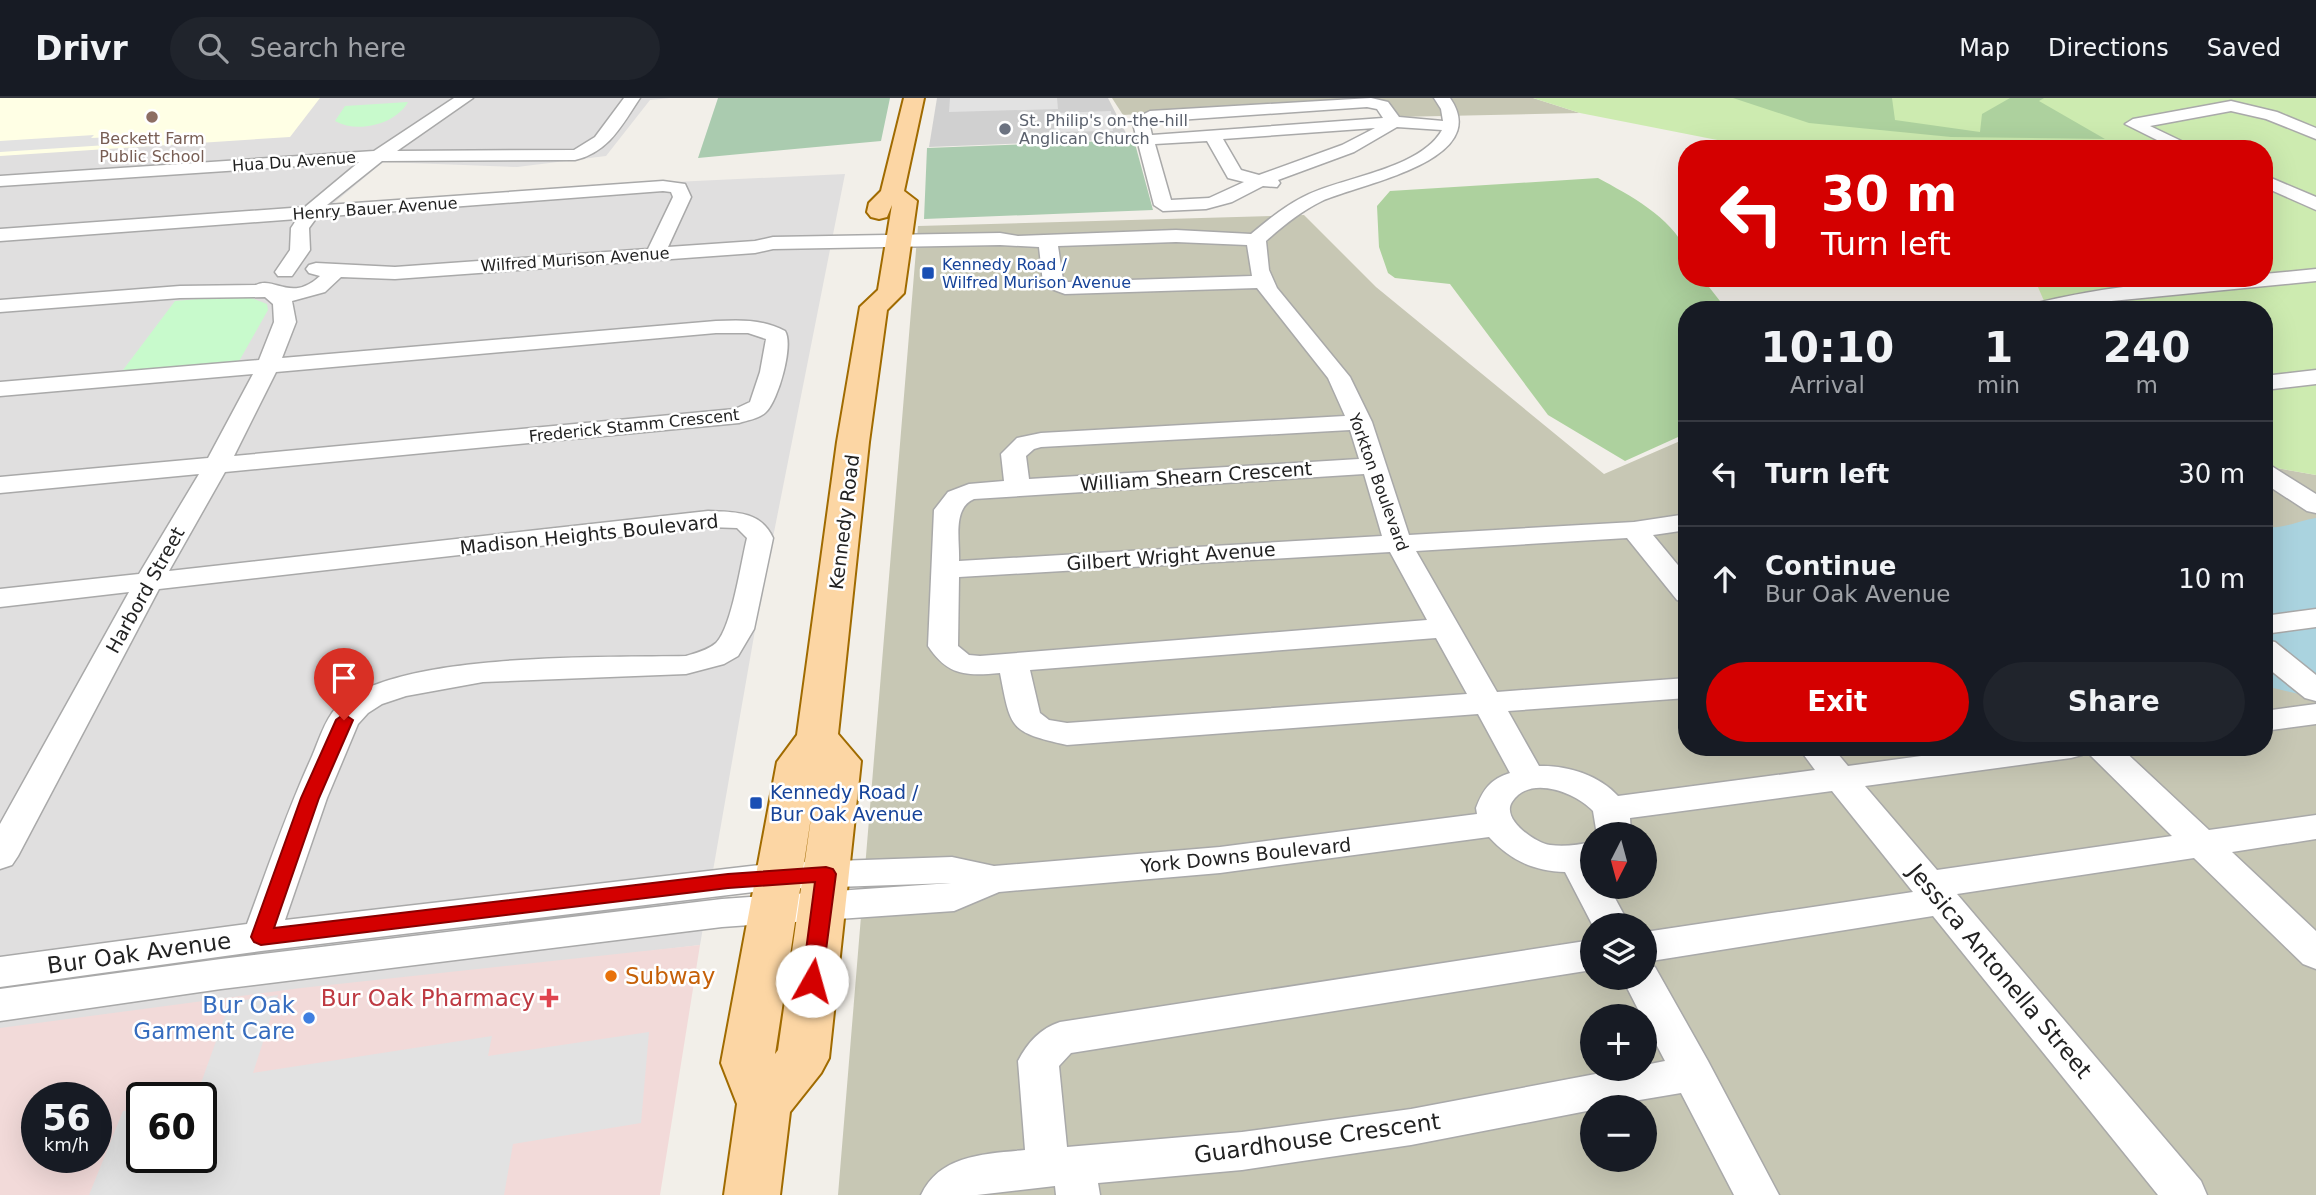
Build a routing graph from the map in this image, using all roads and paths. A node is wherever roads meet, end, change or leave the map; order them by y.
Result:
1 (465, 98) edge
2 (632, 98) edge
3 (914, 98) edge
4 (1442, 98) edge
5 (1394, 122) junction
6 (1452, 125) junction
7 (1212, 135) junction
8 (2316, 135) edge
9 (1146, 140) junction
10 (2169, 140) edge
11 (1297, 147) junction
12 (378, 156) junction
13 (1261, 180) junction
14 (0, 181) edge
15 (2273, 184) edge
16 (1314, 198) junction
17 (2316, 204) edge
18 (310, 213) junction
19 (0, 235) edge
20 (1256, 240) junction
21 (1048, 241) junction
22 (300, 250) junction
23 (656, 253) junction
24 (879, 262) junction
25 (2316, 275) edge
26 (321, 279) junction
27 (2273, 279) edge
28 (1264, 282) junction
29 (276, 283) junction
30 (2193, 287) edge
31 (2076, 301) edge
32 (0, 306) edge
33 (285, 322) junction
34 (268, 366) junction
35 (2316, 377) edge
36 (2273, 382) edge
37 (0, 389) edge
38 (1360, 422) junction
39 (216, 466) junction
40 (1373, 466) junction
41 (2273, 478) edge
42 (0, 485) edge
43 (1018, 487) junction
44 (2316, 505) edge
45 (1678, 523) edge
46 (1634, 530) junction
47 (1398, 542) junction
48 (944, 570) junction
49 (149, 580) junction
50 (1678, 583) edge
51 (0, 597) edge
52 (2316, 618) edge
53 (2273, 624) edge
54 (1444, 628) junction
55 (2273, 656) edge
56 (1013, 661) junction
57 (1678, 689) edge
58 (2316, 691) edge
59 (1486, 701) junction
60 (2316, 715) edge
61 (2273, 720) edge
62 (817, 737) junction
63 (1821, 756) edge
64 (2004, 756) edge
65 (2109, 756) edge
66 (1529, 777) junction
67 (1839, 778) junction
68 (1612, 822) edge
69 (1497, 824) junction
70 (2316, 827) edge
71 (2203, 846) junction
72 (0, 856) edge
73 (1580, 857) edge
74 (824, 890) junction
75 (776, 892) junction
76 (1935, 893) junction
77 (261, 937) junction
78 (1657, 945) edge
79 (2316, 954) edge
80 (1580, 957) edge
81 (0, 972) edge
82 (1648, 990) edge
83 (0, 1005) edge
84 (1694, 1073) junction
85 (764, 1104) junction
86 (1067, 1176) edge
87 (752, 1195) edge
88 (943, 1195) edge
89 (1758, 1195) edge
90 (2185, 1195) edge

1 - 12 street
2 - 12 street, Hua Du Avenue
3 - 24 main road, Kennedy Road
4 - 6 street
5 - 6 street
5 - 9 street
5 - 11 street
5 - 11 street
6 - 16 street
7 - 9 street
7 - 11 street
7 - 13 street
8 - 10 street
9 - 13 street
11 - 13 street
12 - 14 street, Hua Du Avenue
12 - 18 street
13 - 16 street
15 - 17 street
16 - 20 street
18 - 19 street, Henry Bauer Avenue
18 - 22 street
18 - 23 street, Henry Bauer Avenue
20 - 21 street, Wilfred Murison Avenue
20 - 28 street, Yorkton Boulevard
21 - 24 street, Wilfred Murison Avenue
21 - 28 street
22 - 26 street
22 - 29 street
23 - 24 street, Wilfred Murison Avenue
23 - 26 street, Wilfred Murison Avenue
24 - 62 main road, Kennedy Road
25 - 27 street
26 - 29 street
26 - 29 street
26 - 33 street, Harbord Street
28 - 38 street, Yorkton Boulevard
29 - 32 street
29 - 33 street
30 - 31 street
33 - 34 street, Harbord Street
34 - 37 street
34 - 39 street, Harbord Street
34 - 39 street, Frederick Stamm Crescent
35 - 36 street
38 - 40 street, Yorkton Boulevard
38 - 43 street
39 - 42 street
39 - 49 street, Harbord Street
40 - 43 street, William Shearn Crescent
40 - 47 street, Yorkton Boulevard
41 - 44 street
43 - 48 street, William Shearn Crescent
45 - 46 street, Gilbert Wright Avenue
46 - 47 street, Gilbert Wright Avenue
46 - 50 street
47 - 48 street, Gilbert Wright Avenue
47 - 54 street, Yorkton Boulevard
48 - 56 street, William Shearn Crescent
49 - 51 street, Madison Heights Boulevard
49 - 72 street, Harbord Street
49 - 77 street, Madison Heights Boulevard
52 - 53 street
54 - 56 street, William Shearn Crescent
54 - 59 street, Yorkton Boulevard
55 - 58 street
56 - 59 street
57 - 59 street
59 - 66 street, Yorkton Boulevard
60 - 61 street
62 - 74 main road
62 - 75 main road, Kennedy Road
63 - 67 street, Jessica Antonella Street
64 - 67 street
65 - 71 street
66 - 68 street
66 - 69 street
67 - 68 street
67 - 76 street, Jessica Antonella Street
69 - 73 street
69 - 74 street, York Downs Boulevard
70 - 71 street
71 - 76 street
71 - 79 street
74 - 75 street, York Downs Boulevard
74 - 85 main road
75 - 77 street, Bur Oak Avenue
75 - 83 street, Bur Oak Avenue
75 - 85 main road, Kennedy Road
76 - 78 street
76 - 90 street, Jessica Antonella Street
77 - 81 street, Bur Oak Avenue
80 - 86 street
82 - 84 street
84 - 86 street, Guardhouse Crescent
84 - 89 street
85 - 87 main road
86 - 88 street, Guardhouse Crescent

